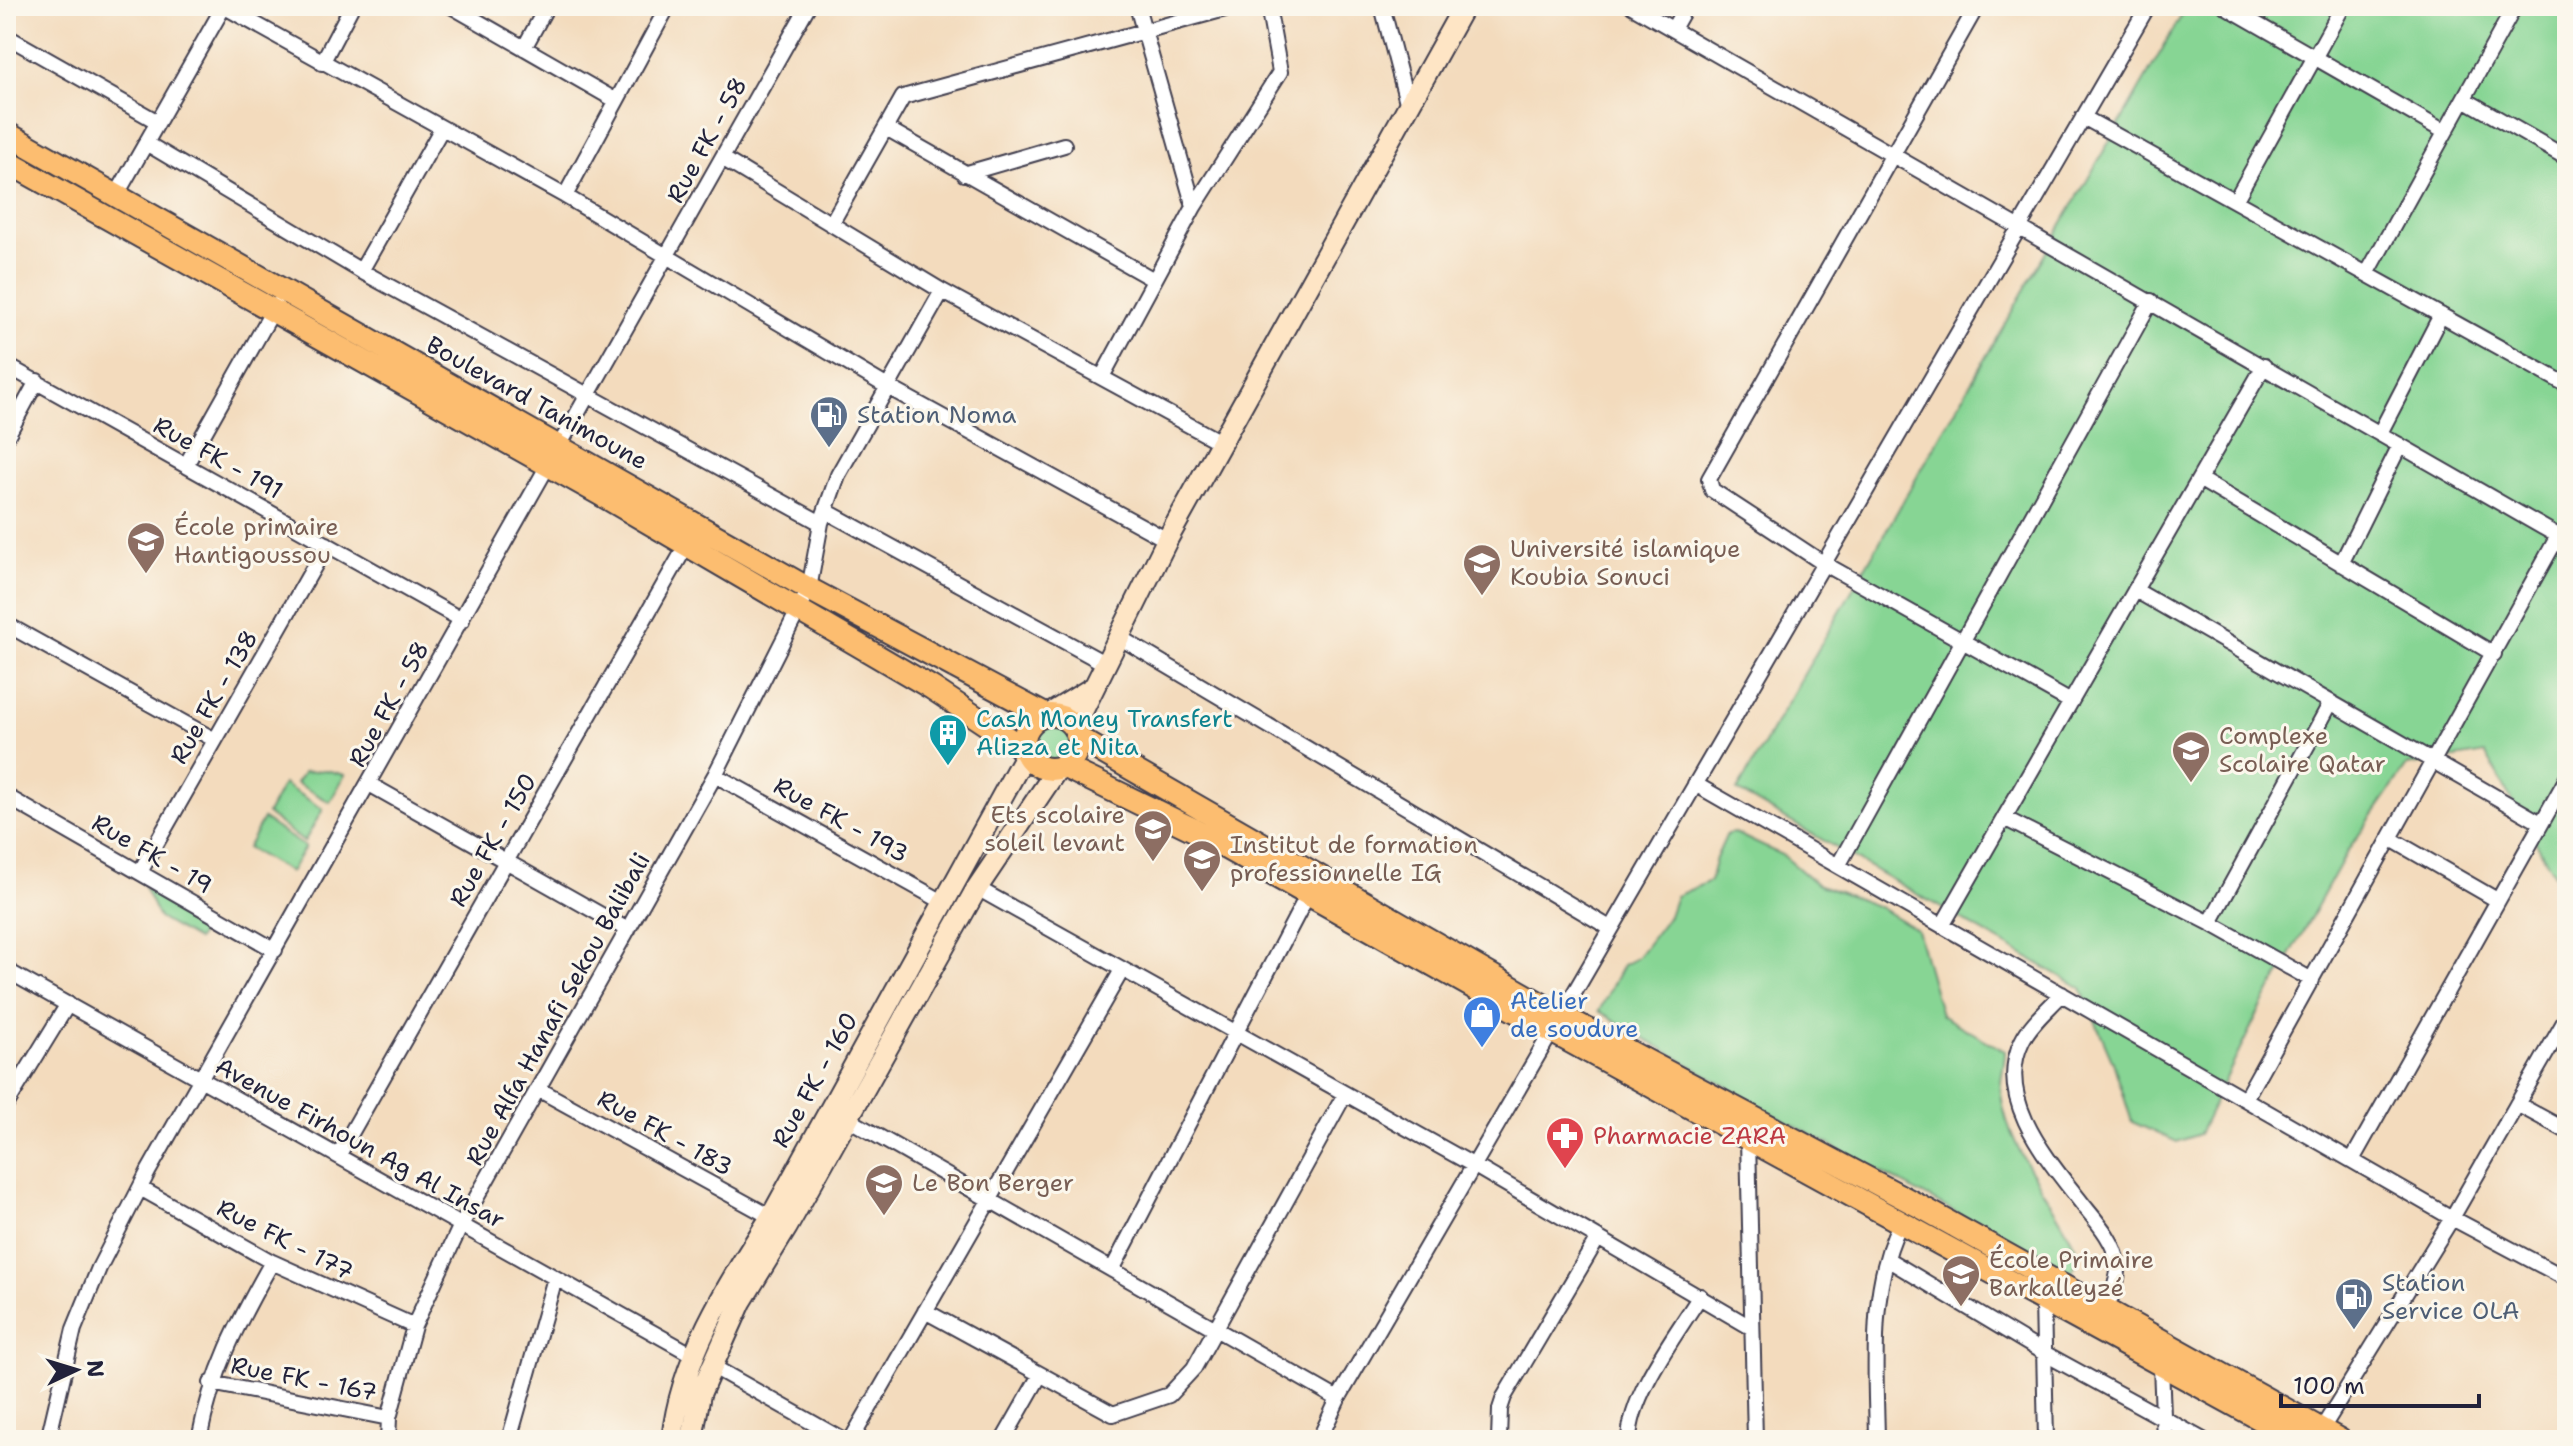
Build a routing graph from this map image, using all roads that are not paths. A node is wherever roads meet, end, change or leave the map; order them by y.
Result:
1 (224, 6) edge
2 (352, 6) edge
3 (451, 6) edge
4 (547, 6) edge
5 (668, 6) edge
6 (808, 6) edge
7 (1137, 6) edge
8 (1236, 6) edge
9 (1268, 6) edge
10 (1382, 6) edge
11 (1464, 6) edge
12 (1632, 6) edge
13 (1686, 6) edge
14 (1977, 6) edge
15 (2148, 6) edge
16 (2225, 6) edge
17 (2343, 6) edge
18 (2515, 6) edge
19 (1673, 29) junction
20 (1144, 31) junction
21 (6, 36) edge
22 (524, 48) junction
23 (2315, 58) junction
24 (322, 63) junction
25 (2464, 99) junction
26 (615, 100) junction
27 (1408, 106) junction
28 (2083, 117) junction
29 (158, 122) junction
30 (442, 128) junction
31 (886, 128) junction
32 (2445, 132) junction
33 (9, 141) edge
34 (146, 143) junction
35 (1064, 145) dead end
36 (1893, 153) junction
37 (722, 158) junction
38 (2567, 158) edge
39 (6, 161) edge
40 (964, 174) junction
41 (117, 194) junction
42 (565, 196) junction
43 (2235, 201) junction
44 (1194, 207) junction
45 (831, 224) junction
46 (2020, 226) junction
47 (667, 256) junction
48 (361, 271) junction
49 (2367, 274) junction
50 (1154, 280) junction
51 (285, 291) junction
52 (942, 291) junction
53 (2151, 301) junction
54 (272, 312) junction
55 (2441, 315) junction
56 (6, 365) edge
57 (2264, 366) junction
58 (1102, 377) junction
59 (37, 381) junction
60 (2567, 385) edge
61 (886, 386) junction
62 (589, 394) junction
63 (2380, 433) junction
64 (6, 438) edge
65 (1222, 443) junction
66 (2400, 445) junction
67 (559, 447) junction
68 (186, 465) junction
69 (548, 467) junction
70 (2199, 479) junction
71 (824, 517) junction
72 (2563, 538) edge
73 (1167, 540) junction
74 (327, 544) junction
75 (686, 546) junction
76 (1823, 563) junction
77 (2341, 564) junction
78 (809, 589) junction
79 (2135, 590) junction
80 (798, 611) junction
81 (462, 620) junction
82 (6, 624) edge
83 (1117, 636) junction
84 (1962, 642) junction
85 (2494, 654) junction
86 (1104, 663) junction
87 (1092, 688) junction
88 (2071, 702) junction
89 (2330, 704) junction
90 (1047, 715) junction
91 (1076, 733) junction
92 (215, 740) junction
93 (1025, 751) junction
94 (2435, 762) junction
95 (1060, 767) junction
96 (715, 775) junction
97 (2566, 783) edge
98 (369, 784) junction
99 (1695, 784) junction
100 (6, 796) edge
101 (2004, 818) junction
102 (2541, 823) junction
103 (2391, 839) junction
104 (506, 861) junction
105 (1838, 866) junction
106 (140, 872) junction
107 (977, 888) junction
108 (1307, 896) junction
109 (2497, 900) junction
110 (945, 903) junction
111 (2210, 923) junction
112 (1942, 926) junction
113 (1610, 928) junction
114 (628, 930) junction
115 (275, 950) junction
116 (6, 970) edge
117 (1122, 970) junction
118 (2312, 980) junction
119 (2062, 994) junction
120 (68, 1004) junction
121 (2567, 1017) edge
122 (1555, 1023) junction
123 (1235, 1033) junction
124 (202, 1080) junction
125 (538, 1089) junction
126 (1345, 1094) junction
127 (2245, 1099) junction
128 (2517, 1104) junction
129 (6, 1105) edge
130 (848, 1119) junction
131 (2567, 1131) edge
132 (1748, 1139) junction
133 (338, 1156) junction
134 (2352, 1160) junction
135 (1473, 1165) junction
136 (140, 1188) junction
137 (989, 1200) junction
138 (771, 1217) junction
139 (2452, 1218) junction
140 (1901, 1222) junction
141 (461, 1225) junction
142 (1598, 1238) junction
143 (1887, 1259) junction
144 (272, 1262) junction
145 (1112, 1270) junction
146 (555, 1278) junction
147 (2567, 1279) edge
148 (1700, 1296) junction
149 (2043, 1300) junction
150 (925, 1311) junction
151 (2106, 1312) junction
152 (414, 1326) junction
153 (1214, 1328) junction
154 (1752, 1328) junction
155 (2044, 1353) junction
156 (701, 1360) junction
157 (2161, 1366) junction
158 (1040, 1375) junction
159 (211, 1383) junction
160 (691, 1391) junction
161 (1338, 1399) junction
162 (389, 1418) junction
163 (2163, 1418) junction
164 (2326, 1437) edge
165 (48, 1440) edge
166 (199, 1440) edge
167 (388, 1440) edge
168 (509, 1440) edge
169 (672, 1440) edge
170 (692, 1440) edge
171 (843, 1440) edge
172 (851, 1440) edge
173 (1003, 1440) edge
174 (1319, 1440) edge
175 (1499, 1440) edge
176 (1629, 1440) edge
177 (1755, 1440) edge
178 (1877, 1440) edge
179 (2046, 1440) edge
180 (2164, 1440) edge
181 (2203, 1440) edge
182 (2299, 1440) edge

1 - 24 street
1 - 29 street
2 - 24 street
3 - 22 street
4 - 22 street
5 - 26 street
6 - 37 street, Rue FK - 58
7 - 20 street
8 - 20 street
9 - 44 street
10 - 27 street
11 - 27 main road
12 - 19 street
13 - 19 street
14 - 36 street
15 - 28 street
16 - 23 street
17 - 23 street
18 - 25 street
19 - 36 street
20 - 31 street
20 - 44 street
21 - 29 street
22 - 26 street
23 - 32 street
23 - 43 street
24 - 30 street
25 - 32 street
25 - 38 street
26 - 42 street
27 - 65 main road
28 - 43 street
28 - 46 street
29 - 34 street
30 - 42 street
30 - 48 street
31 - 40 street
31 - 45 street
32 - 49 street
33 - 41 main road, Boulevard Tanimoune
34 - 41 street
34 - 48 street
35 - 40 street
36 - 46 street
36 - 76 street
37 - 45 street
37 - 47 street, Rue FK - 58
39 - 54 main road, Boulevard Tanimoune
40 - 50 street
41 - 51 main road, Boulevard Tanimoune
42 - 47 street
43 - 49 street
44 - 50 street
45 - 52 street
46 - 53 street
46 - 76 street
47 - 61 street
47 - 62 street, Rue FK - 58
48 - 62 street
49 - 55 street
50 - 58 street
51 - 54 street
51 - 67 main road, Boulevard Tanimoune
52 - 58 street
52 - 61 street, Rue Alfa Hanafi Sekou Balibali
53 - 57 street
53 - 84 street
54 - 68 street
54 - 69 main road, Boulevard Tanimoune
55 - 60 street
55 - 63 street
56 - 59 street, Rue FK - 191
57 - 63 street
57 - 70 street
58 - 65 street
59 - 64 street
59 - 68 street, Rue FK - 191
61 - 71 street, Rue Alfa Hanafi Sekou Balibali
61 - 73 street
62 - 67 street, Rue FK - 58
62 - 71 street
63 - 66 street
65 - 73 main road
66 - 72 street
66 - 77 street
67 - 69 street, Rue FK - 58
67 - 78 main road, Boulevard Tanimoune
68 - 74 street, Rue FK - 191
69 - 75 main road, Boulevard Tanimoune
69 - 81 street, Rue FK - 58
70 - 77 street
70 - 79 street
71 - 78 street, Rue Alfa Hanafi Sekou Balibali
71 - 86 street
72 - 85 street
73 - 83 main road
74 - 81 street, Rue FK - 191
74 - 92 street, Rue FK - 138
75 - 80 main road, Boulevard Tanimoune
75 - 104 street, Rue FK - 150
76 - 84 street
76 - 99 street
77 - 85 street
78 - 80 street, Rue Alfa Hanafi Sekou Balibali
78 - 90 main road, Boulevard Tanimoune
79 - 88 street
79 - 89 street
80 - 93 main road, Boulevard Tanimoune
80 - 96 street, Rue Alfa Hanafi Sekou Balibali
81 - 98 street, Rue FK - 58
82 - 92 street
83 - 86 main road
83 - 113 street
84 - 88 street
84 - 105 street
85 - 94 street
86 - 87 main road
87 - 90 main road
87 - 91 main road
88 - 101 street
89 - 94 street
89 - 111 street
90 - 91 main road
90 - 93 main road
91 - 95 main road
91 - 122 main road
92 - 106 street, Rue FK - 138
93 - 95 main road
93 - 110 main road, Rue FK - 160
94 - 102 street
94 - 103 street
95 - 107 main road, Rue FK - 160
95 - 108 main road
96 - 110 street, Rue FK - 193
96 - 114 street, Rue Alfa Hanafi Sekou Balibali
97 - 102 street
98 - 104 street
98 - 115 street, Rue FK - 58
99 - 105 street
99 - 113 street
100 - 106 street, Rue FK - 19
101 - 111 street
101 - 112 street
102 - 109 street
103 - 109 street
103 - 118 street
104 - 114 street
104 - 133 street, Rue FK - 150
105 - 112 street
106 - 115 street, Rue FK - 19
107 - 117 street
107 - 130 main road, Rue FK - 160
108 - 122 main road
108 - 123 street
109 - 134 street
110 - 138 main road, Rue FK - 160
111 - 118 street
112 - 119 street
113 - 122 street
114 - 125 street, Rue Alfa Hanafi Sekou Balibali
115 - 124 street, Rue FK - 58
116 - 120 street, Avenue Firhoun Ag Al Insar
117 - 123 street
117 - 137 street
118 - 127 street
119 - 127 street
119 - 151 street
120 - 124 street, Avenue Firhoun Ag Al Insar
120 - 129 street
121 - 128 street
122 - 132 main road
122 - 135 street
122 - 151 main road
123 - 126 street
123 - 145 street
124 - 133 street, Avenue Firhoun Ag Al Insar
124 - 136 street, Rue FK - 58
125 - 138 street, Rue FK - 183
125 - 141 street, Rue Alfa Hanafi Sekou Balibali
126 - 135 street
126 - 153 street
127 - 134 street
128 - 131 street
128 - 139 street
130 - 137 street
130 - 156 main road, Rue FK - 160
132 - 140 main road
132 - 154 street
133 - 141 street, Avenue Firhoun Ag Al Insar
134 - 139 street
135 - 142 street
135 - 161 street
136 - 144 street, Rue FK - 177
136 - 165 street, Rue FK - 58
137 - 145 street
137 - 150 street
138 - 156 main road, Rue FK - 160
139 - 147 street
139 - 164 street
140 - 143 street
140 - 149 main road
141 - 146 street, Avenue Firhoun Ag Al Insar
141 - 152 street, Rue Alfa Hanafi Sekou Balibali
142 - 148 street
142 - 175 street
143 - 155 street
143 - 178 street
144 - 152 street, Rue FK - 177
144 - 159 street
145 - 153 street
146 - 156 street, Avenue Firhoun Ag Al Insar
146 - 168 street
148 - 154 street
148 - 176 street
149 - 155 street
149 - 157 main road
150 - 158 street
150 - 172 street
151 - 164 main road
152 - 162 street, Rue Alfa Hanafi Sekou Balibali
153 - 158 street
153 - 161 street
154 - 177 street
155 - 163 street
155 - 179 street
156 - 160 main road, Rue FK - 160
156 - 171 street, Avenue Firhoun Ag Al Insar
157 - 163 street
157 - 182 main road
158 - 173 street
159 - 162 street, Rue FK - 167
159 - 166 street
160 - 169 main road, Rue FK - 160
160 - 170 main road, Rue FK - 160
161 - 174 street
162 - 167 street, Rue Alfa Hanafi Sekou Balibali
163 - 180 street
163 - 181 street

